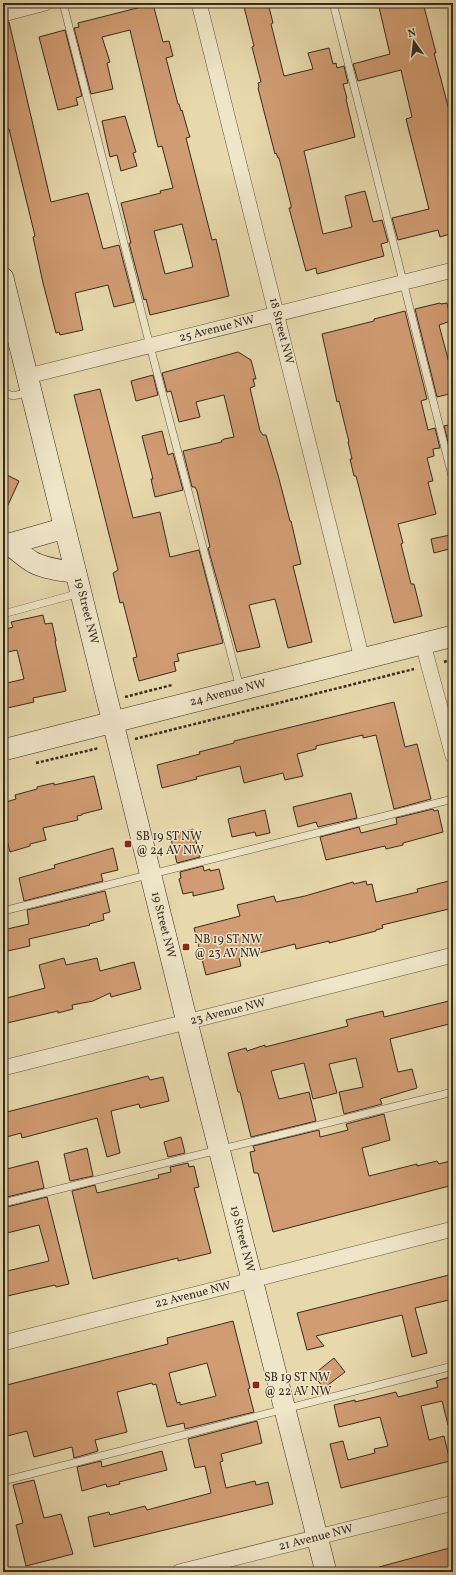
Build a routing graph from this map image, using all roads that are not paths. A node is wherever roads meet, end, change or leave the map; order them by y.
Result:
1 (45, 3) edge
2 (63, 3) edge
3 (199, 3) edge
4 (333, 3) edge
5 (3, 14) edge
6 (453, 270) edge
7 (3, 278) edge
8 (403, 282) junction
9 (277, 314) junction
10 (150, 346) junction
11 (30, 384) junction
12 (3, 392) edge
13 (453, 480) edge
14 (65, 528) junction
15 (6, 543) edge
16 (76, 573) junction
17 (81, 593) junction
18 (3, 614) edge
19 (453, 636) edge
20 (424, 644) junction
21 (362, 659) junction
22 (241, 690) junction
23 (113, 722) junction
24 (3, 750) edge
25 (453, 756) edge
26 (453, 799) edge
27 (151, 874) junction
28 (3, 911) edge
29 (453, 956) edge
30 (187, 1022) junction
31 (3, 1068) edge
32 (453, 1092) edge
33 (220, 1150) junction
34 (3, 1203) edge
35 (453, 1229) edge
36 (253, 1280) junction
37 (3, 1343) edge
38 (453, 1366) edge
39 (285, 1408) junction
40 (3, 1481) edge
41 (453, 1503) edge
42 (317, 1537) junction
43 (179, 1572) edge
44 (326, 1572) edge

1 - 5 street
2 - 10 lane
3 - 9 street, 18 Street NW
4 - 8 lane
6 - 8 street, 25 Avenue NW
7 - 11 street, 19 Street NW
8 - 9 street, 25 Avenue NW
8 - 13 lane
9 - 10 street, 25 Avenue NW
9 - 21 street, 18 Street NW
10 - 11 street, 25 Avenue NW
10 - 22 lane
11 - 12 lane
11 - 14 street, 19 Street NW
14 - 15 street
14 - 16 street, 19 Street NW
15 - 16 street
16 - 17 street, 19 Street NW
17 - 18 lane
17 - 23 street, 19 Street NW
19 - 20 street, 24 Avenue NW
20 - 21 street, 24 Avenue NW
20 - 25 street
21 - 22 street, 24 Avenue NW
22 - 23 street, 24 Avenue NW
23 - 24 street, 24 Avenue NW
23 - 27 street, 19 Street NW
26 - 27 lane
27 - 28 lane
27 - 30 street, 19 Street NW
29 - 30 street, 23 Avenue NW
30 - 31 street, 23 Avenue NW
30 - 33 street, 19 Street NW
32 - 33 lane
33 - 34 lane
33 - 36 street, 19 Street NW
35 - 36 street, 22 Avenue NW
36 - 37 street, 22 Avenue NW
36 - 39 street, 19 Street NW
38 - 39 lane
39 - 40 lane
39 - 42 street, 19 Street NW
41 - 42 street, 21 Avenue NW
42 - 43 street, 21 Avenue NW
42 - 44 street, 19 Street NW

